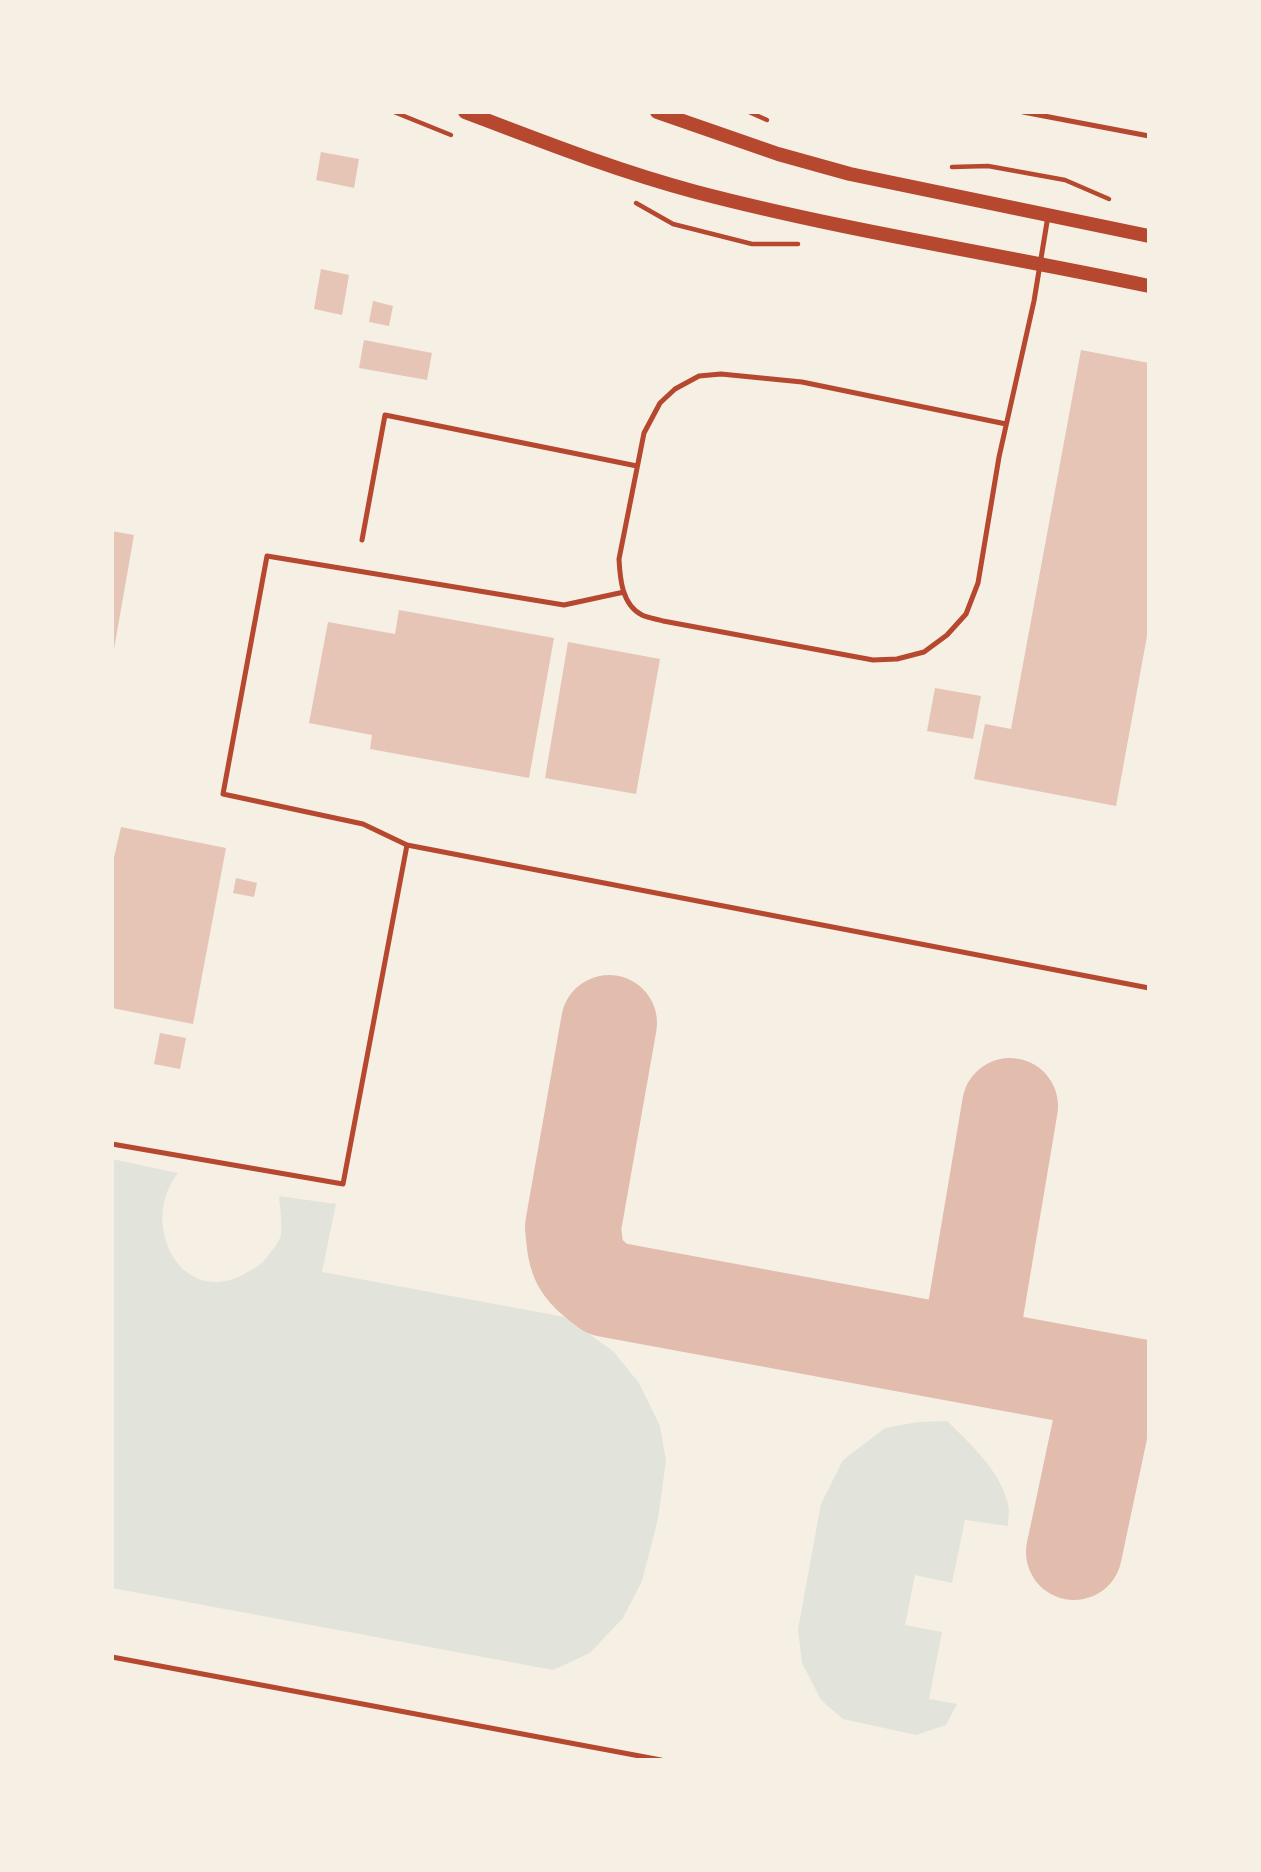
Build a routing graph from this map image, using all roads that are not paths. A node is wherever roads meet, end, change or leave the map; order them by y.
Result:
1 (465, 112) edge
2 (657, 112) edge
3 (1023, 112) edge
4 (1149, 136) edge
5 (1048, 215) junction
6 (1149, 236) edge
7 (1041, 263) junction
8 (1149, 286) edge
9 (1006, 424) junction
10 (637, 466) junction
11 (362, 540) dead end
12 (624, 592) junction
13 (407, 845) junction
14 (1149, 988) edge
15 (112, 1144) edge
16 (112, 1657) edge
17 (661, 1760) edge

1 - 7 main road
2 - 5 main road
3 - 4 lane
5 - 6 main road
5 - 7 lane
7 - 8 main road
7 - 9 lane
9 - 10 lane
9 - 12 lane
10 - 11 lane
10 - 12 lane
12 - 13 lane
13 - 14 lane
13 - 15 lane
16 - 17 lane

